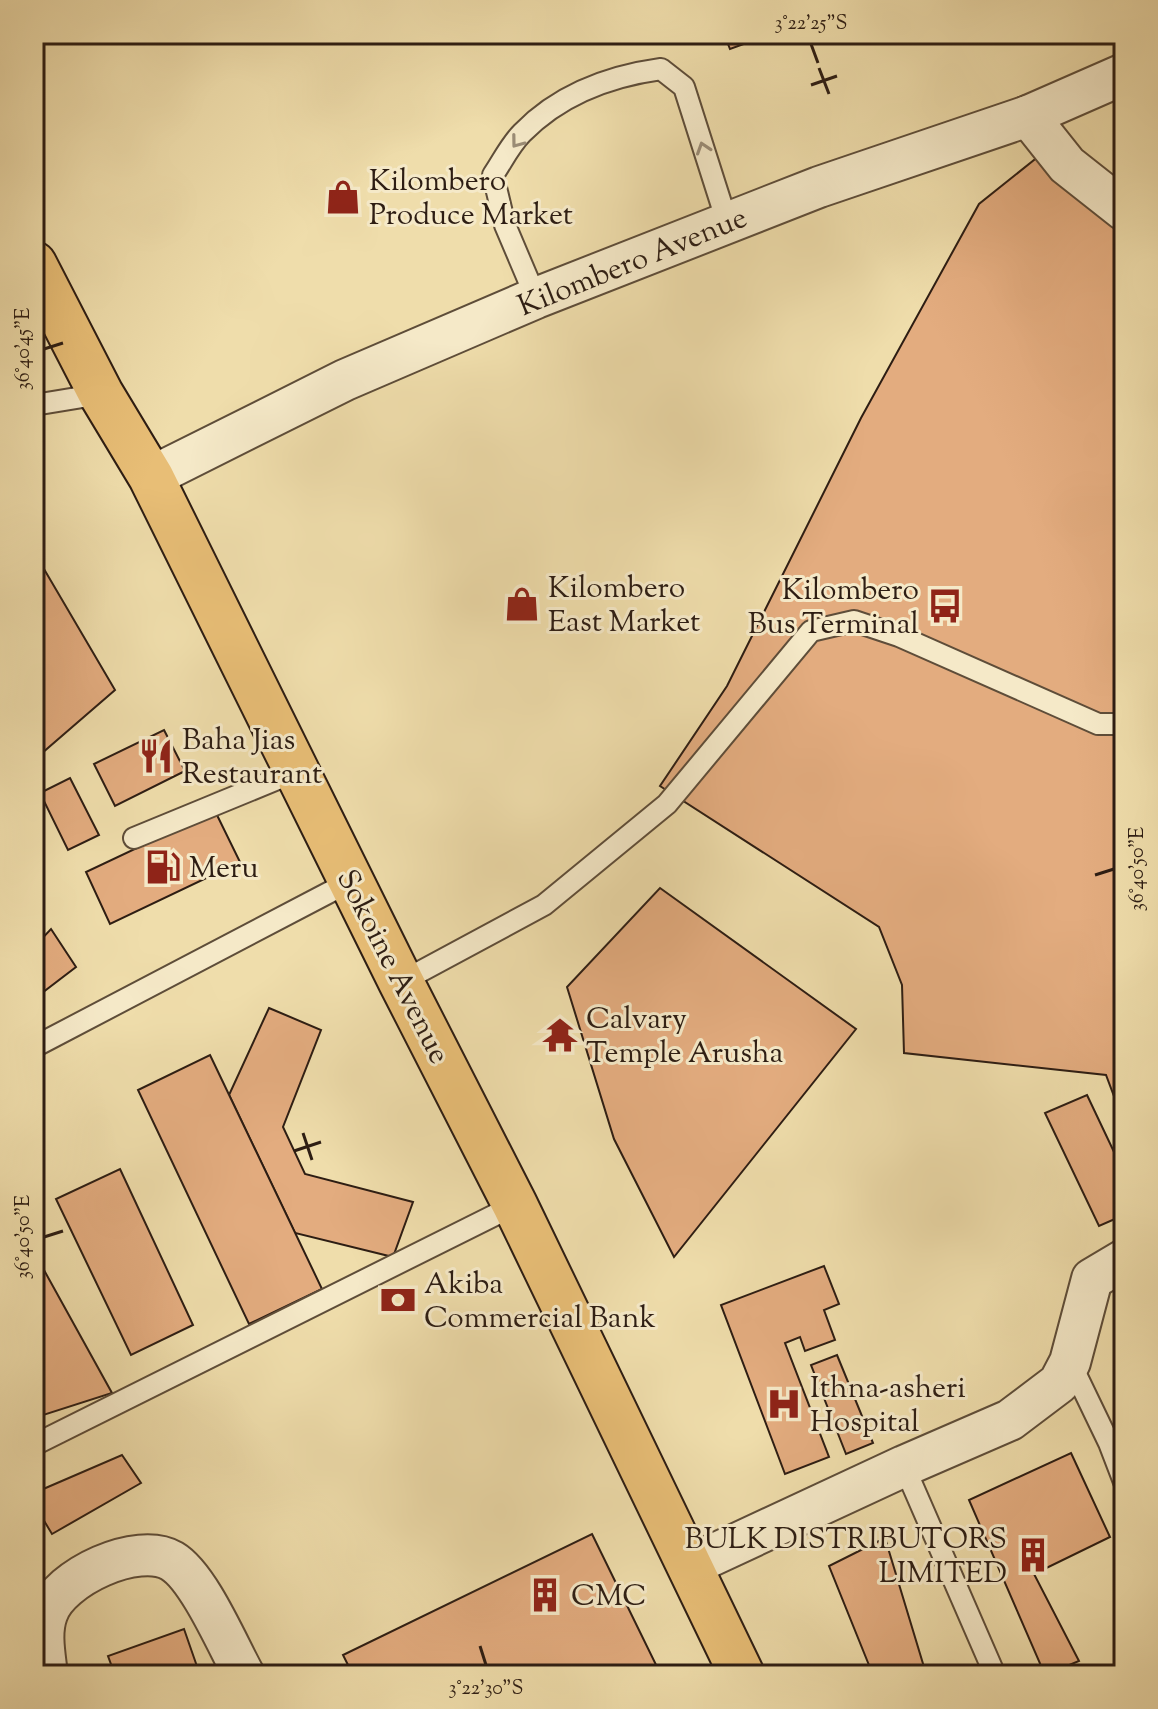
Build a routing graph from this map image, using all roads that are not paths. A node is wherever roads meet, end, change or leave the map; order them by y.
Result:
1 (1124, 74) edge
2 (1028, 116) junction
3 (1124, 210) edge
4 (727, 222) junction
5 (34, 264) edge
6 (536, 298) junction
7 (101, 394) junction
8 (34, 405) edge
9 (151, 477) junction
10 (1124, 724) edge
11 (297, 771) junction
12 (134, 838) dead end
13 (351, 881) junction
14 (401, 982) junction
15 (34, 1047) edge
16 (515, 1205) junction
17 (1124, 1260) edge
18 (1070, 1362) junction
19 (1116, 1439) edge
20 (34, 1445) edge
21 (904, 1466) junction
22 (1124, 1482) edge
23 (689, 1566) junction
24 (47, 1675) edge
25 (244, 1675) edge
26 (742, 1675) edge
27 (995, 1675) edge

1 - 2 street, Kilombero Avenue
2 - 3 street
2 - 4 street, Kilombero Avenue
4 - 6 street, Kilombero Avenue
4 -> 6 lane
5 - 7 main road, Sokoine Avenue
6 - 9 street, Kilombero Avenue
7 - 8 lane
7 - 9 main road, Sokoine Avenue
9 - 11 main road, Sokoine Avenue
10 - 14 lane
11 - 12 lane
11 - 13 main road, Sokoine Avenue
13 - 14 main road, Sokoine Avenue
13 - 15 lane
14 - 16 main road, Sokoine Avenue
16 - 20 lane
16 - 23 main road, Sokoine Avenue
17 - 18 street
18 - 19 lane
18 - 21 street
19 - 22 lane
21 - 23 street
21 - 27 lane
23 - 26 main road, Sokoine Avenue
24 - 25 street

